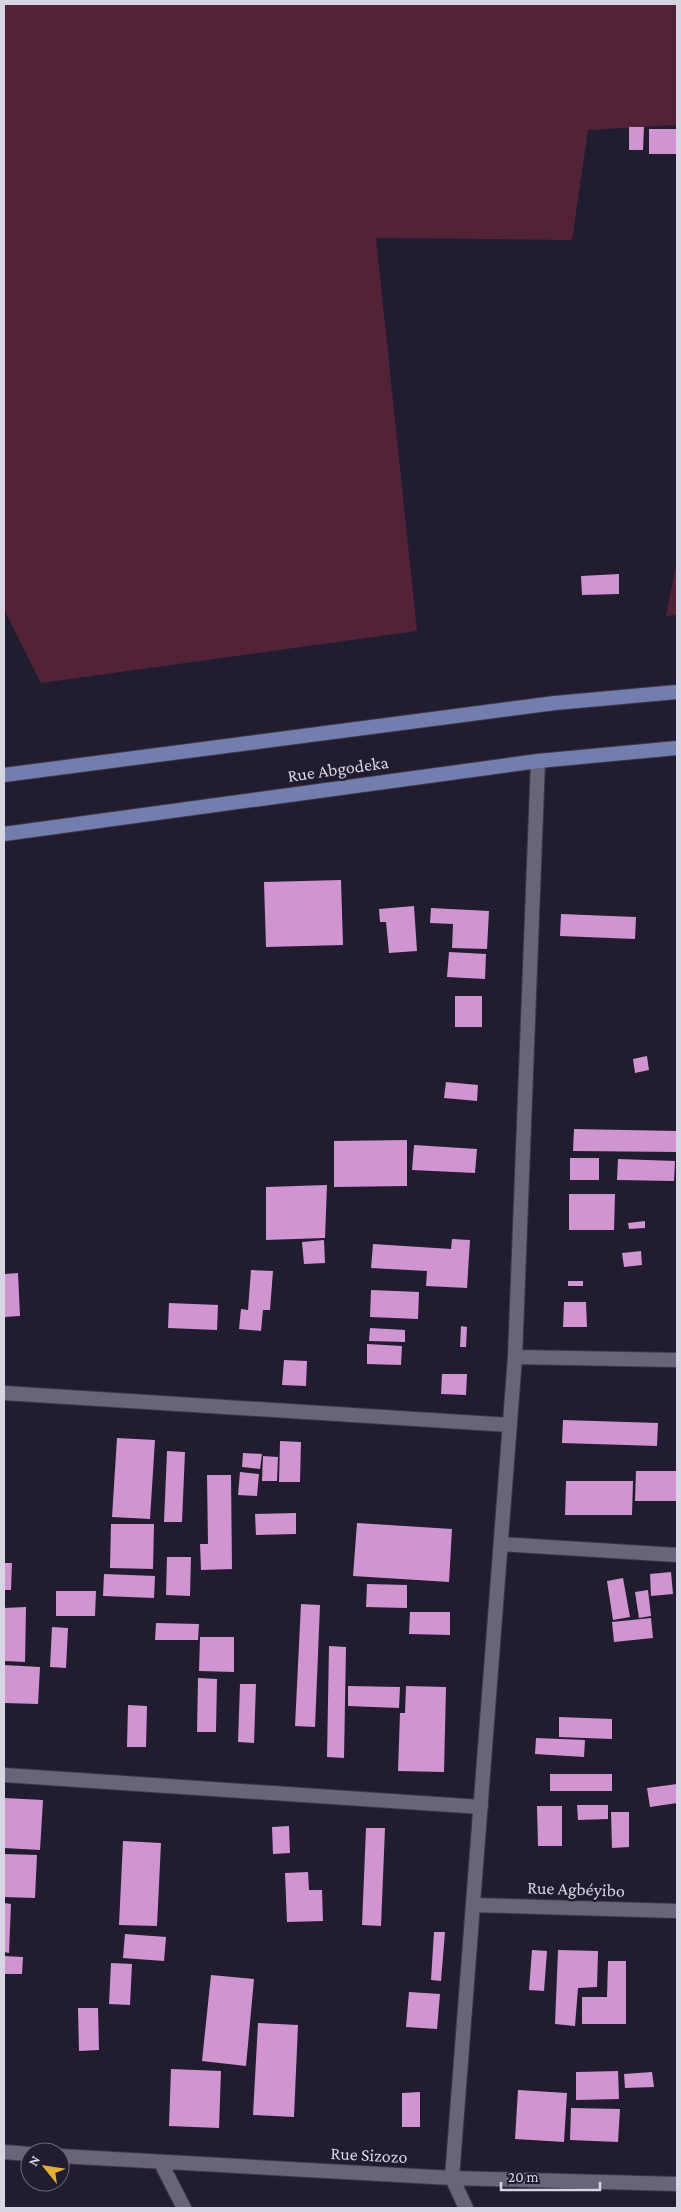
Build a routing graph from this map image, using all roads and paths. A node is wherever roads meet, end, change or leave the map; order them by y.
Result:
1 (677, 692) edge
2 (677, 748) edge
3 (538, 760) junction
4 (4, 775) edge
5 (4, 834) edge
6 (515, 1357) junction
7 (677, 1360) edge
8 (4, 1393) edge
9 (510, 1425) junction
10 (501, 1544) junction
11 (677, 1555) edge
12 (4, 1774) edge
13 (481, 1807) junction
14 (473, 1905) junction
15 (677, 1911) edge
16 (4, 2152) edge
17 (20, 2153) edge
18 (70, 2157) edge
19 (161, 2163) junction
20 (452, 2178) junction
21 (677, 2184) edge
22 (184, 2208) edge
23 (466, 2208) edge

1 - 4 main road
2 - 3 main road, Rue Abgodeka
3 - 5 main road, Rue Abgodeka
3 - 6 street
6 - 7 street
6 - 9 street
8 - 9 street
9 - 10 street
10 - 11 street
10 - 13 street
12 - 13 street
13 - 14 street
14 - 15 street, Rue Agbéyibo
14 - 20 street
16 - 17 street
18 - 19 street, Rue Sizozo
19 - 20 street, Rue Sizozo
19 - 22 street
20 - 21 street, Rue Sizozo
20 - 23 street

